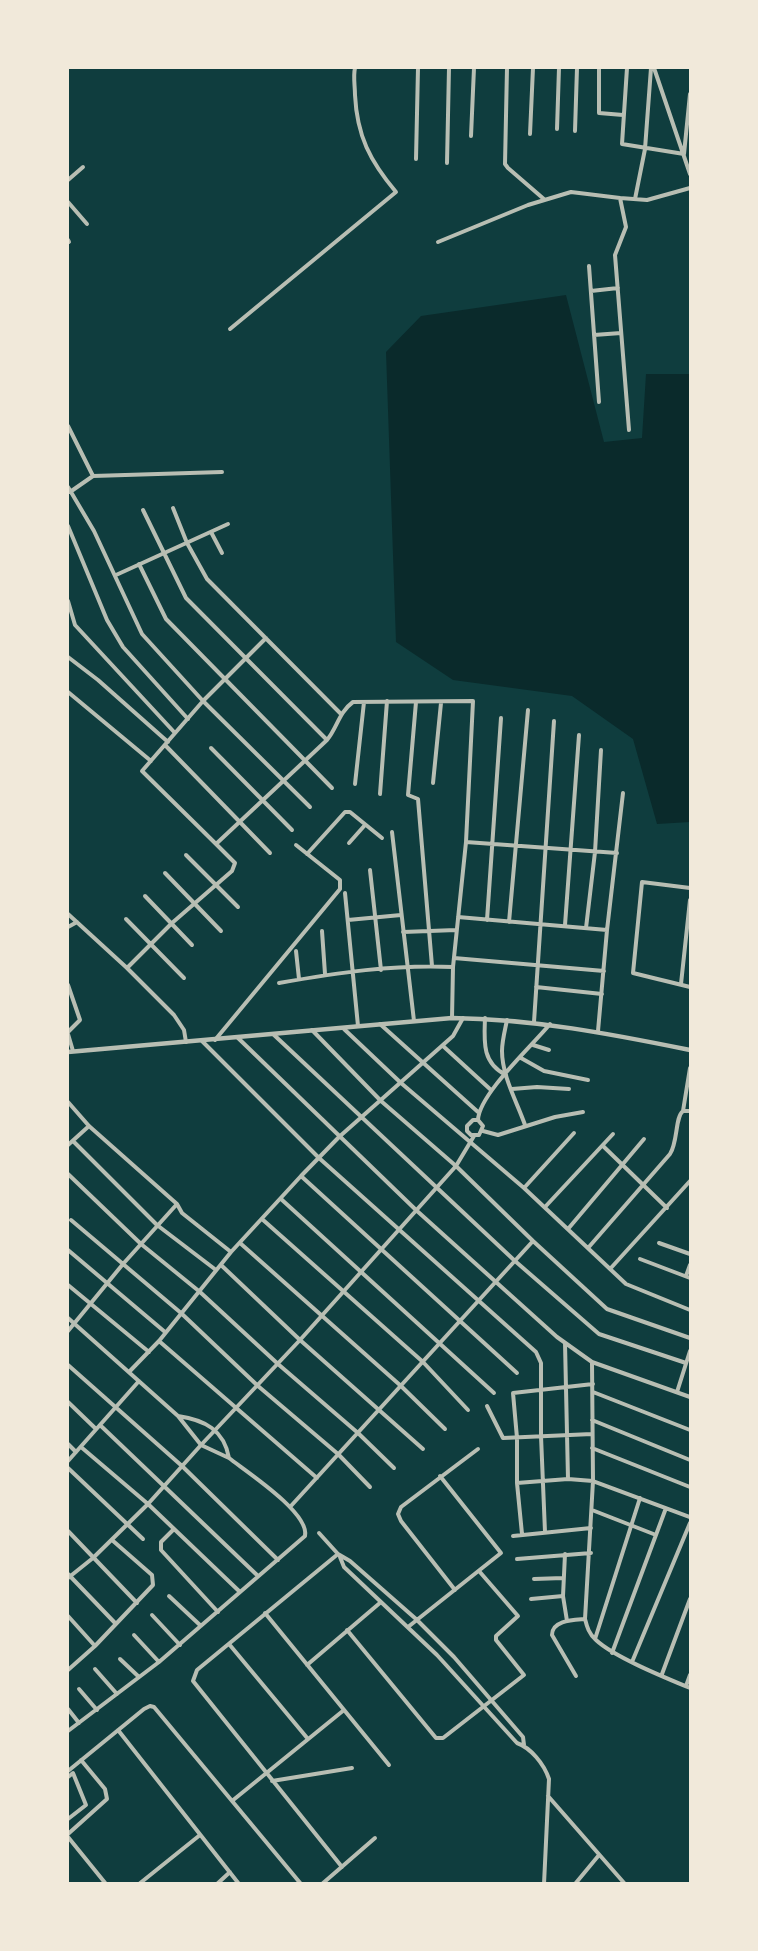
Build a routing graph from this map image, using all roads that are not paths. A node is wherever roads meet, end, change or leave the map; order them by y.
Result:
1 (355, 68) edge
2 (418, 68) edge
3 (449, 68) edge
4 (474, 68) edge
5 (507, 68) edge
6 (533, 68) edge
7 (559, 68) edge
8 (578, 68) edge
9 (599, 68) edge
10 (628, 68) edge
11 (653, 68) edge
12 (690, 94) edge
13 (623, 115) junction
14 (557, 129) dead end
15 (576, 130) dead end
16 (530, 134) dead end
17 (471, 136) dead end
18 (645, 148) junction
19 (684, 154) junction
20 (416, 159) dead end
21 (447, 163) dead end
22 (83, 167) dead end
23 (690, 174) edge
24 (68, 180) edge
25 (690, 188) edge
26 (620, 198) junction
27 (635, 199) junction
28 (545, 200) junction
29 (68, 202) edge
30 (87, 224) dead end
31 (438, 242) dead end
32 (589, 266) dead end
33 (618, 288) junction
34 (591, 291) junction
35 (230, 329) dead end
36 (621, 332) junction
37 (594, 335) junction
38 (599, 402) dead end
39 (68, 426) edge
40 (629, 430) dead end
41 (222, 472) dead end
42 (93, 476) junction
43 (68, 491) edge
44 (173, 508) dead end
45 (143, 510) dead end
46 (228, 524) dead end
47 (68, 526) edge
48 (210, 532) junction
49 (187, 542) junction
50 (163, 553) junction
51 (222, 553) dead end
52 (139, 564) junction
53 (116, 575) junction
54 (68, 601) edge
55 (266, 638) junction
56 (68, 657) edge
57 (246, 660) junction
58 (225, 681) junction
59 (68, 692) edge
60 (387, 701) junction
61 (204, 702) junction
62 (364, 702) junction
63 (416, 702) junction
64 (441, 703) junction
65 (528, 710) dead end
66 (341, 714) junction
67 (500, 718) dead end
68 (188, 719) junction
69 (554, 721) dead end
70 (175, 733) junction
71 (579, 735) dead end
72 (328, 740) junction
73 (166, 744) junction
74 (211, 748) dead end
75 (601, 750) dead end
76 (307, 760) junction
77 (151, 761) junction
78 (285, 781) junction
79 (433, 783) dead end
80 (355, 784) dead end
81 (332, 788) dead end
82 (622, 793) dead end
83 (380, 794) dead end
84 (262, 802) junction
85 (310, 807) dead end
86 (239, 822) junction
87 (365, 825) junction
88 (292, 830) dead end
89 (392, 832) dead end
90 (382, 838) dead end
91 (466, 842) junction
92 (349, 843) dead end
93 (216, 844) junction
94 (296, 845) dead end
95 (492, 845) junction
96 (516, 847) junction
97 (545, 849) junction
98 (569, 850) junction
99 (595, 852) junction
100 (617, 853) junction
101 (270, 854) dead end
102 (307, 854) junction
103 (186, 855) dead end
104 (370, 870) dead end
105 (166, 873) dead end
106 (216, 886) junction
107 (690, 888) edge
108 (345, 893) dead end
109 (145, 896) dead end
110 (690, 900) edge
111 (194, 904) junction
112 (238, 907) dead end
113 (68, 914) edge
114 (401, 915) junction
115 (375, 917) junction
116 (458, 917) junction
117 (126, 919) dead end
118 (348, 920) junction
119 (487, 920) junction
120 (77, 922) junction
121 (509, 922) junction
122 (172, 923) junction
123 (540, 925) junction
124 (565, 926) junction
125 (68, 927) edge
126 (586, 928) junction
127 (456, 930) junction
128 (607, 930) junction
129 (221, 931) dead end
130 (322, 931) dead end
131 (428, 931) junction
132 (403, 932) junction
133 (150, 944) junction
134 (192, 944) dead end
135 (296, 951) dead end
136 (454, 958) junction
137 (538, 964) junction
138 (407, 966) junction
139 (432, 966) junction
140 (453, 967) junction
141 (127, 968) junction
142 (381, 970) junction
143 (604, 971) junction
144 (353, 972) junction
145 (325, 974) junction
146 (184, 978) dead end
147 (299, 979) junction
148 (279, 983) dead end
149 (681, 984) junction
150 (68, 986) edge
151 (536, 986) junction
152 (690, 987) edge
153 (602, 994) junction
154 (452, 1018) junction
155 (464, 1018) junction
156 (485, 1018) junction
157 (507, 1020) junction
158 (414, 1021) junction
159 (534, 1022) junction
160 (380, 1024) junction
161 (550, 1024) junction
162 (358, 1026) junction
163 (344, 1029) junction
164 (312, 1030) junction
165 (598, 1031) junction
166 (68, 1033) edge
167 (273, 1034) junction
168 (237, 1038) junction
169 (215, 1040) junction
170 (202, 1041) junction
171 (186, 1042) junction
172 (533, 1045) junction
173 (443, 1046) junction
174 (549, 1050) dead end
175 (690, 1050) edge
176 (70, 1051) edge
177 (521, 1058) junction
178 (424, 1064) junction
179 (690, 1068) edge
180 (506, 1075) junction
181 (588, 1080) dead end
182 (401, 1083) junction
183 (512, 1089) junction
184 (569, 1089) dead end
185 (491, 1090) junction
186 (381, 1101) junction
187 (68, 1102) edge
188 (683, 1111) junction
189 (690, 1111) edge
190 (478, 1112) junction
191 (582, 1112) dead end
192 (361, 1119) junction
193 (478, 1120) junction
194 (525, 1125) junction
195 (88, 1126) junction
196 (483, 1131) junction
197 (574, 1133) dead end
198 (613, 1134) dead end
199 (474, 1136) junction
200 (339, 1137) junction
201 (644, 1140) dead end
202 (73, 1141) junction
203 (68, 1144) edge
204 (470, 1144) junction
205 (603, 1146) junction
206 (319, 1158) junction
207 (623, 1165) junction
208 (456, 1166) junction
209 (68, 1174) edge
210 (301, 1176) junction
211 (690, 1181) edge
212 (644, 1186) junction
213 (436, 1188) junction
214 (524, 1188) junction
215 (281, 1199) junction
216 (177, 1204) junction
217 (545, 1208) junction
218 (667, 1208) junction
219 (416, 1210) junction
220 (71, 1220) dead end
221 (262, 1220) junction
222 (157, 1225) junction
223 (568, 1229) junction
224 (398, 1230) junction
225 (532, 1242) junction
226 (240, 1243) junction
227 (659, 1243) dead end
228 (141, 1244) junction
229 (588, 1248) junction
230 (68, 1250) edge
231 (380, 1251) junction
232 (231, 1252) junction
233 (690, 1254) edge
234 (640, 1259) dead end
235 (515, 1261) junction
236 (122, 1264) junction
237 (221, 1265) junction
238 (690, 1265) edge
239 (610, 1269) junction
240 (216, 1270) junction
241 (361, 1272) junction
242 (688, 1277) edge
243 (108, 1282) junction
244 (496, 1282) junction
245 (68, 1285) edge
246 (200, 1292) junction
247 (343, 1292) junction
248 (478, 1302) junction
249 (90, 1304) junction
250 (690, 1310) edge
251 (181, 1313) junction
252 (323, 1315) junction
253 (68, 1318) edge
254 (461, 1320) junction
255 (73, 1324) junction
256 (68, 1331) edge
257 (165, 1332) junction
258 (690, 1338) edge
259 (300, 1340) junction
260 (159, 1341) junction
261 (440, 1343) junction
262 (565, 1343) junction
263 (690, 1350) edge
264 (149, 1352) junction
265 (423, 1362) junction
266 (592, 1362) junction
267 (278, 1364) junction
268 (686, 1364) junction
269 (68, 1365) edge
270 (129, 1372) junction
271 (517, 1373) dead end
272 (139, 1381) junction
273 (593, 1384) junction
274 (258, 1386) junction
275 (401, 1386) junction
276 (568, 1387) junction
277 (541, 1390) junction
278 (593, 1392) junction
279 (677, 1392) junction
280 (494, 1393) dead end
281 (690, 1397) edge
282 (68, 1402) edge
283 (117, 1406) junction
284 (487, 1406) dead end
285 (237, 1409) junction
286 (380, 1409) junction
287 (468, 1410) dead end
288 (178, 1416) junction
289 (592, 1420) junction
290 (100, 1425) junction
291 (96, 1429) junction
292 (445, 1429) dead end
293 (216, 1430) junction
294 (690, 1430) edge
295 (358, 1433) junction
296 (567, 1434) junction
297 (592, 1434) junction
298 (541, 1436) junction
299 (517, 1438) junction
300 (68, 1444) edge
301 (201, 1445) junction
302 (81, 1447) junction
303 (592, 1448) junction
304 (423, 1449) dead end
305 (478, 1449) dead end
306 (76, 1452) junction
307 (338, 1454) junction
308 (229, 1458) junction
309 (690, 1460) edge
310 (68, 1461) edge
311 (182, 1466) junction
312 (68, 1468) edge
313 (394, 1468) dead end
314 (440, 1476) junction
315 (317, 1478) junction
316 (568, 1479) junction
317 (543, 1481) junction
318 (593, 1481) junction
319 (517, 1483) junction
320 (164, 1486) junction
321 (370, 1487) dead end
322 (690, 1487) edge
323 (640, 1498) junction
324 (148, 1504) junction
325 (290, 1507) junction
326 (666, 1508) junction
327 (592, 1510) junction
328 (690, 1517) edge
329 (690, 1523) edge
330 (128, 1524) junction
331 (631, 1525) junction
332 (591, 1528) junction
333 (174, 1529) junction
334 (68, 1531) edge
335 (545, 1532) junction
336 (319, 1533) dead end
337 (522, 1534) junction
338 (656, 1535) junction
339 (513, 1536) dead end
340 (143, 1539) dead end
341 (112, 1540) junction
342 (591, 1553) junction
343 (564, 1554) junction
344 (339, 1556) junction
345 (93, 1558) junction
346 (517, 1559) dead end
347 (278, 1560) junction
348 (479, 1571) junction
349 (68, 1576) edge
350 (258, 1576) junction
351 (563, 1578) junction
352 (534, 1579) dead end
353 (456, 1590) junction
354 (240, 1592) junction
355 (170, 1596) dead end
356 (563, 1596) junction
357 (531, 1599) dead end
358 (690, 1599) edge
359 (381, 1602) junction
360 (137, 1603) junction
361 (218, 1612) junction
362 (265, 1613) junction
363 (152, 1615) dead end
364 (68, 1616) edge
365 (416, 1619) junction
366 (585, 1619) junction
367 (567, 1621) junction
368 (116, 1624) junction
369 (201, 1626) junction
370 (408, 1627) junction
371 (347, 1630) junction
372 (134, 1636) dead end
373 (594, 1639) junction
374 (229, 1644) junction
375 (180, 1645) junction
376 (95, 1646) junction
377 (612, 1653) junction
378 (120, 1659) dead end
379 (68, 1661) edge
380 (159, 1662) junction
381 (632, 1662) junction
382 (307, 1665) junction
383 (72, 1666) junction
384 (95, 1669) dead end
385 (68, 1670) edge
386 (662, 1674) junction
387 (690, 1675) edge
388 (576, 1676) dead end
389 (139, 1678) junction
390 (688, 1687) edge
391 (79, 1689) dead end
392 (117, 1694) junction
393 (492, 1700) junction
394 (484, 1707) junction
395 (68, 1709) edge
396 (96, 1710) junction
397 (344, 1710) junction
398 (79, 1723) junction
399 (118, 1730) junction
400 (68, 1731) edge
401 (308, 1739) junction
402 (524, 1746) junction
403 (82, 1760) junction
404 (389, 1765) dead end
405 (352, 1768) dead end
406 (266, 1773) junction
407 (68, 1774) edge
408 (272, 1781) junction
409 (548, 1796) junction
410 (232, 1801) junction
411 (68, 1820) edge
412 (200, 1835) junction
413 (68, 1836) edge
414 (376, 1838) dead end
415 (599, 1856) junction
416 (342, 1867) junction
417 (230, 1872) junction
418 (106, 1884) edge
419 (139, 1884) edge
420 (217, 1884) edge
421 (239, 1884) edge
422 (301, 1884) edge
423 (322, 1884) edge
424 (544, 1884) edge
425 (575, 1884) edge
426 (625, 1884) edge

1 - 35 street
2 - 20 street
3 - 21 street
4 - 17 street
5 - 28 street
6 - 16 street
7 - 14 street
8 - 15 street
9 - 13 street
10 - 13 street
11 - 18 street
11 - 19 street
12 - 19 street
13 - 18 street
18 - 19 street
18 - 27 street
19 - 23 street
22 - 24 street
25 - 27 street
26 - 27 street
26 - 28 street
26 - 33 street
28 - 31 street
29 - 30 street
32 - 34 street
33 - 34 street
33 - 36 street
34 - 37 street
36 - 37 street
36 - 40 street
37 - 38 street
39 - 42 street
41 - 42 street
42 - 43 street
43 - 53 street
44 - 49 street
45 - 50 street
46 - 48 street
47 - 68 street
48 - 49 street
48 - 51 street
49 - 50 street
49 - 55 street
50 - 52 street
50 - 57 street
52 - 53 street
52 - 58 street
53 - 61 street
54 - 70 street
55 - 57 street
55 - 66 street
56 - 73 street
57 - 58 street
57 - 72 street
58 - 61 street
58 - 76 street
59 - 77 street
60 - 62 street
60 - 63 street
60 - 83 street
61 - 68 street
61 - 78 street
62 - 66 street
62 - 80 street
63 - 64 street
63 - 131 street
64 - 79 street
64 - 91 street
65 - 96 street
66 - 72 street
67 - 95 street
68 - 70 street
69 - 97 street
70 - 73 street
71 - 98 street
72 - 76 street
73 - 77 street
73 - 86 street
74 - 84 street
75 - 99 street
76 - 78 street
76 - 81 street
77 - 93 street
78 - 84 street
78 - 85 street
82 - 100 street
84 - 86 street
84 - 88 street
86 - 93 street
86 - 101 street
87 - 90 street
87 - 92 street
87 - 102 street
89 - 114 street
91 - 95 street
91 - 116 street
93 - 106 street
94 - 102 street
95 - 96 street
95 - 119 street
96 - 97 street
96 - 121 street
97 - 98 street
97 - 123 street
98 - 99 street
98 - 124 street
99 - 100 street
99 - 126 street
100 - 128 street
102 - 169 street
103 - 106 street
104 - 115 street
105 - 111 street
106 - 111 street
106 - 112 street
107 - 149 street
108 - 118 street
109 - 122 street
110 - 149 street
111 - 122 street
111 - 129 street
113 - 120 street
114 - 115 street
114 - 132 street
115 - 118 street
115 - 142 street
116 - 119 street
116 - 127 street
117 - 133 street
118 - 144 street
119 - 121 street
120 - 125 street
120 - 141 street
121 - 123 street
122 - 133 street
122 - 134 street
123 - 124 street
123 - 137 street
124 - 126 street
126 - 128 street
127 - 131 street
127 - 136 street
128 - 143 street
130 - 145 street
131 - 132 street
131 - 139 street
132 - 138 street
133 - 141 street
133 - 146 street
135 - 147 street
136 - 137 street
136 - 140 street
137 - 143 street
137 - 151 street
138 - 139 street
138 - 142 street
138 - 158 street
139 - 140 street
140 - 154 street
141 - 171 street
142 - 144 street
143 - 153 street
144 - 145 street
144 - 162 street
145 - 147 street
147 - 148 street
149 - 152 street
150 - 166 street
151 - 153 street
151 - 159 street
153 - 165 street
154 - 155 street
154 - 158 street
155 - 156 street
155 - 173 street
156 - 157 street
156 - 180 street
157 - 159 street
157 - 180 street
158 - 160 street
159 - 161 street
160 - 162 street
160 - 178 street
161 - 165 street
161 - 172 street
162 - 163 street
163 - 164 street
163 - 182 street
164 - 167 street
164 - 186 street
165 - 175 street
166 - 176 street
167 - 168 street
167 - 192 street
168 - 169 street
168 - 200 street
169 - 170 street
170 - 171 street
170 - 206 street
171 - 176 street
172 - 174 street
172 - 177 street
173 - 178 street
173 - 185 street
177 - 180 street
177 - 181 street
178 - 182 street
178 - 190 street
179 - 188 street
180 - 183 street
180 - 185 street
182 - 186 street
182 - 204 street
183 - 184 street
183 - 194 street
185 - 190 street
186 - 192 street
186 - 208 street
187 - 195 street
188 - 189 street
188 - 212 street
190 - 193 street
191 - 194 street
192 - 200 street
192 - 213 street
193 - 196 street
193 - 199 street
194 - 196 street
195 - 202 street
195 - 216 street
196 - 199 street
197 - 214 street
198 - 205 street
199 - 204 street
200 - 206 street
200 - 219 street
201 - 207 street
202 - 203 street
202 - 222 street
204 - 208 street
204 - 214 street
205 - 207 street
205 - 217 street
206 - 210 street
206 - 224 street
207 - 212 street
207 - 223 street
208 - 213 street
208 - 225 street
209 - 228 street
210 - 215 street
210 - 231 street
211 - 218 street
212 - 218 street
212 - 229 street
213 - 219 street
213 - 235 street
214 - 217 street
215 - 221 street
215 - 241 street
216 - 222 street
216 - 232 street
217 - 223 street
218 - 239 street
219 - 224 street
219 - 244 street
220 - 236 street
221 - 226 street
221 - 247 street
222 - 228 street
222 - 240 street
223 - 229 street
224 - 231 street
224 - 248 street
225 - 235 street
225 - 258 street
226 - 232 street
226 - 252 street
227 - 233 street
228 - 236 street
228 - 246 street
229 - 239 street
230 - 243 street
231 - 241 street
231 - 254 street
232 - 237 street
234 - 242 street
235 - 244 street
235 - 268 street
236 - 243 street
236 - 251 street
237 - 240 street
237 - 259 street
238 - 242 street
239 - 250 street
240 - 246 street
241 - 247 street
241 - 261 street
243 - 249 street
243 - 257 street
244 - 248 street
244 - 262 street
245 - 249 street
246 - 251 street
246 - 267 street
247 - 252 street
247 - 265 street
248 - 254 street
248 - 277 street
249 - 255 street
249 - 264 street
251 - 257 street
251 - 274 street
252 - 259 street
252 - 275 street
253 - 255 street
254 - 261 street
254 - 271 street
255 - 256 street
255 - 270 street
257 - 260 street
259 - 267 street
259 - 286 street
260 - 264 street
260 - 285 street
261 - 265 street
261 - 280 street
262 - 266 street
262 - 276 street
263 - 268 street
264 - 270 street
265 - 275 street
265 - 287 street
266 - 273 street
266 - 279 street
267 - 274 street
267 - 295 street
268 - 279 street
269 - 283 street
270 - 272 street
272 - 283 street
272 - 288 street
273 - 276 street
273 - 278 street
274 - 285 street
274 - 307 street
275 - 286 street
275 - 292 street
276 - 277 street
276 - 296 street
277 - 298 street
277 - 299 street
278 - 289 street
278 - 294 street
279 - 281 street
282 - 291 street
283 - 290 street
283 - 311 street
284 - 299 street
285 - 293 street
285 - 315 street
286 - 295 street
286 - 304 street
288 - 293 street
288 - 301 street
289 - 297 street
289 - 309 street
290 - 291 street
290 - 320 street
291 - 302 street
293 - 301 street
293 - 308 street
295 - 307 street
295 - 313 street
296 - 297 street
296 - 298 street
296 - 316 street
297 - 303 street
298 - 299 street
298 - 317 street
299 - 319 street
300 - 306 street
301 - 308 street
301 - 311 street
302 - 306 street
302 - 324 street
303 - 318 street
303 - 322 street
305 - 314 street
306 - 310 street
307 - 315 street
307 - 321 street
308 - 325 street
311 - 320 street
311 - 347 street
312 - 330 street
314 - 348 street
314 - 353 street
315 - 325 street
316 - 317 street
316 - 318 street
317 - 319 street
317 - 335 street
318 - 323 street
318 - 327 street
319 - 337 street
320 - 324 street
320 - 350 street
323 - 326 street
323 - 331 street
324 - 330 street
324 - 333 street
325 - 347 street
326 - 328 street
326 - 338 street
327 - 331 street
327 - 332 street
329 - 381 street
330 - 340 street
330 - 341 street
331 - 338 street
331 - 373 street
332 - 335 street
332 - 342 street
333 - 354 street
333 - 361 street
334 - 345 street
335 - 337 street
336 - 344 street
337 - 339 street
338 - 377 street
341 - 345 street
341 - 360 street
342 - 343 street
342 - 366 street
343 - 346 street
343 - 351 street
344 - 359 street
344 - 362 street
344 - 365 street
345 - 349 street
345 - 360 street
347 - 350 street
348 - 353 street
348 - 393 street
349 - 368 street
350 - 354 street
351 - 352 street
351 - 356 street
353 - 365 street
354 - 361 street
355 - 369 street
356 - 357 street
356 - 367 street
358 - 386 street
359 - 370 street
359 - 371 street
360 - 368 street
361 - 369 street
362 - 374 street
362 - 382 street
363 - 375 street
364 - 376 street
365 - 370 street
365 - 393 street
366 - 367 street
366 - 373 street
367 - 388 street
368 - 376 street
369 - 375 street
370 - 394 street
371 - 382 street
371 - 394 street
372 - 380 street
373 - 377 street
374 - 401 street
374 - 406 street
375 - 380 street
376 - 383 street
377 - 381 street
378 - 389 street
379 - 383 street
380 - 389 street
381 - 386 street
382 - 397 street
383 - 385 street
384 - 392 street
386 - 390 street
387 - 390 street
389 - 392 street
391 - 396 street
392 - 396 street
393 - 394 street
393 - 402 street
394 - 402 street
395 - 398 street
396 - 398 street
397 - 401 street
397 - 404 street
398 - 400 street
399 - 403 street
399 - 410 street
399 - 412 street
401 - 406 street
402 - 409 street
403 - 407 street
403 - 413 street
405 - 408 street
406 - 408 street
406 - 410 street
407 - 411 street
408 - 416 street
409 - 415 street
409 - 424 street
410 - 422 street
412 - 417 street
412 - 419 street
413 - 418 street
414 - 416 street
415 - 425 street
415 - 426 street
416 - 423 street
417 - 420 street
417 - 421 street

